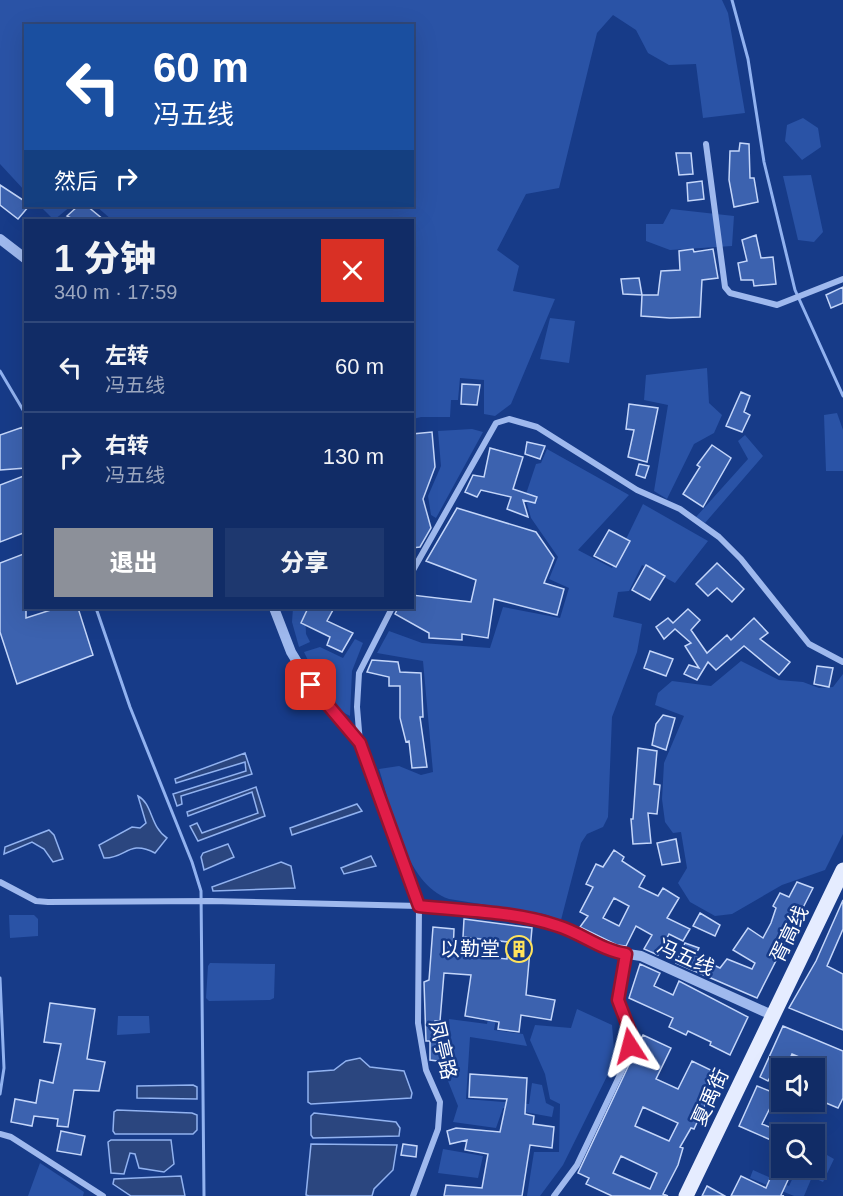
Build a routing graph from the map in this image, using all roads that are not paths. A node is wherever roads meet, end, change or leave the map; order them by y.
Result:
1 (706, 144) dead end
2 (0, 239) edge
3 (24, 257) edge
4 (843, 279) edge
5 (414, 568) edge
6 (274, 609) edge
7 (391, 609) edge
8 (843, 662) edge
9 (360, 743) junction
10 (843, 870) edge
11 (0, 882) edge
12 (419, 906) junction
13 (626, 954) junction
14 (772, 1015) junction
15 (0, 1134) edge
16 (103, 1196) edge
17 (413, 1196) edge
18 (554, 1196) edge
19 (686, 1196) edge

1 - 4 street
2 - 3 street
5 - 8 street
6 - 9 street
7 - 9 street
9 - 12 street
10 - 14 main road, 胥高线
11 - 12 street
12 - 13 street, 冯五线
12 - 17 street, 凤亭路
13 - 14 street, 冯五线
13 - 18 street
14 - 19 main road, 夏禹街
15 - 16 street

